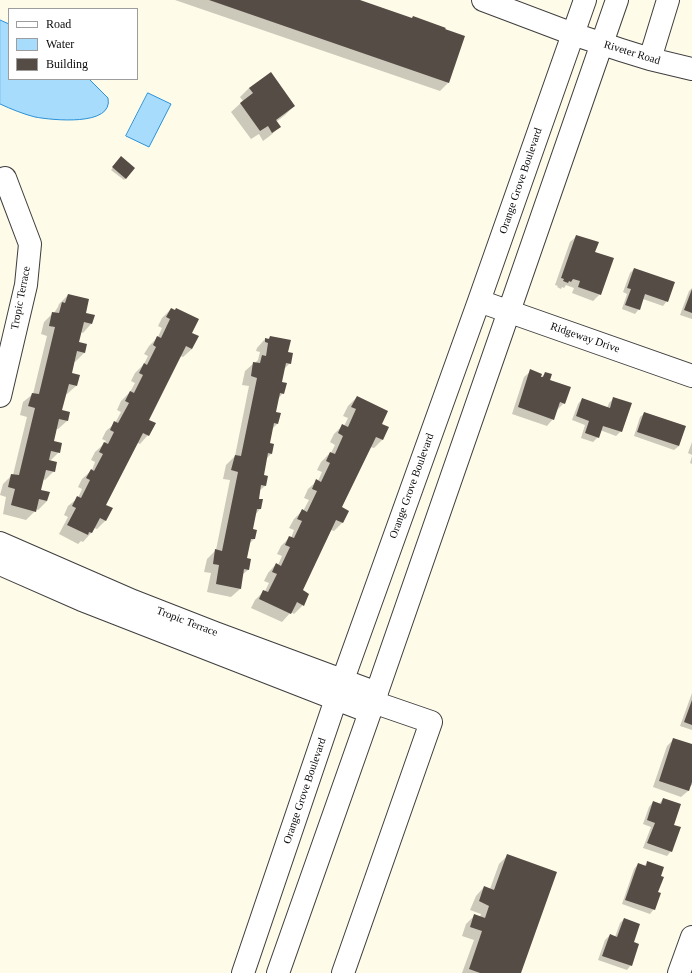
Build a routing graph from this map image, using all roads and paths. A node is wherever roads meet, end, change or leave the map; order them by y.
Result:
1 (483, 0) edge
2 (585, 0) edge
3 (617, 0) edge
4 (668, 0) edge
5 (516, 6) edge
6 (573, 34) junction
7 (602, 44) junction
8 (650, 59) junction
9 (692, 69) edge
10 (5, 178) dead end
11 (478, 301) junction
12 (509, 311) junction
13 (692, 376) edge
14 (0, 396) edge
15 (0, 543) edge
16 (0, 564) edge
17 (339, 690) junction
18 (373, 702) junction
19 (692, 937) edge
20 (243, 973) edge
21 (278, 973) edge
22 (342, 973) edge
23 (679, 973) edge

1 - 5 street, Riveter Road
2 - 6 street, Orange Grove Boulevard
3 - 7 street
4 - 8 street
5 - 6 street, Riveter Road
6 - 7 street, Riveter Road
6 - 11 street, Orange Grove Boulevard
7 - 8 street, Riveter Road
7 - 12 street
8 - 9 street, Riveter Road
10 - 14 street, Tropic Terrace
11 - 12 street, Ridgeway Drive
11 - 17 street, Orange Grove Boulevard
12 - 13 street, Ridgeway Drive
12 - 18 street
15 - 17 street, Tropic Terrace
16 - 17 street, Tropic Terrace
17 - 18 street, Tropic Terrace
17 - 20 street, Orange Grove Boulevard
18 - 21 street
18 - 22 street, Tropic Terrace
19 - 23 street

